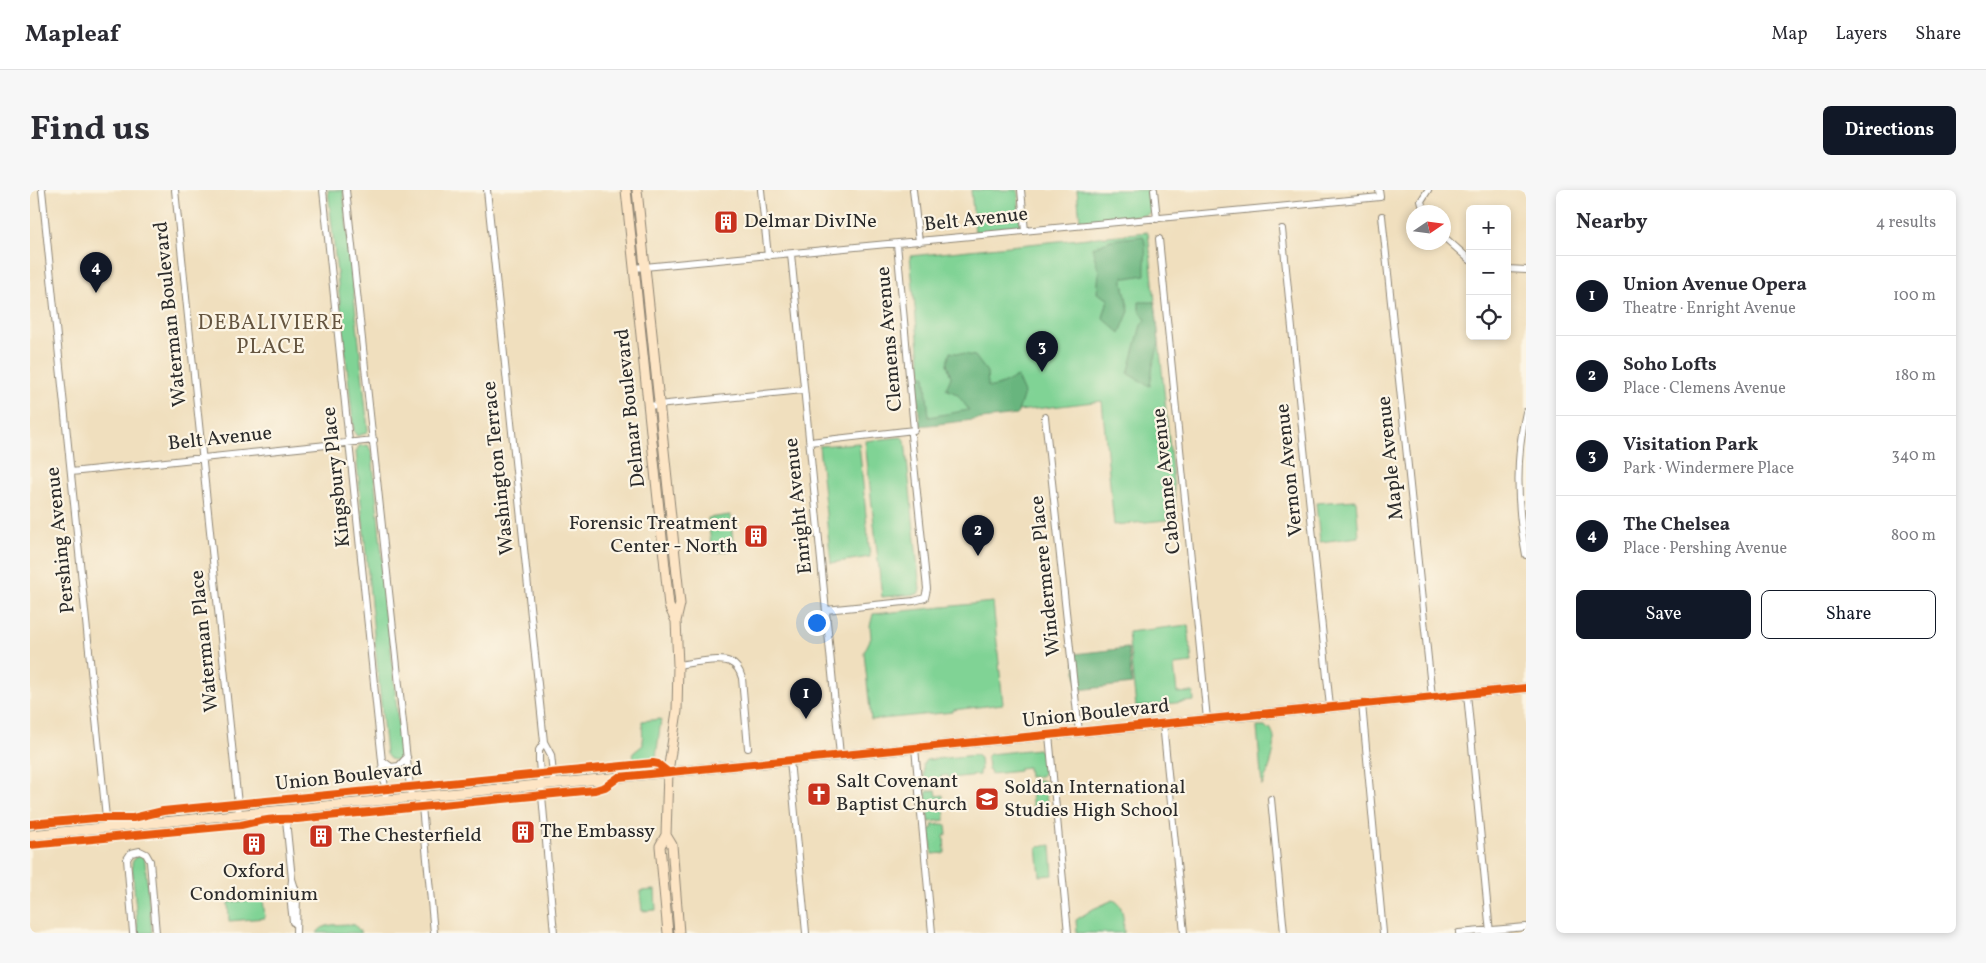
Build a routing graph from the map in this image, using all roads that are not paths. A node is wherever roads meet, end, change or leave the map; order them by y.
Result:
1 (42, 190) edge
2 (175, 190) edge
3 (323, 190) edge
4 (346, 190) edge
5 (487, 190) edge
6 (626, 190) edge
7 (637, 190) edge
8 (761, 190) edge
9 (913, 190) edge
10 (1021, 190) edge
11 (1154, 190) edge
12 (1380, 193) edge
13 (1427, 193) edge
14 (1422, 205) edge
15 (1382, 216) dead end
16 (1157, 219) junction
17 (1282, 229) dead end
18 (1025, 231) junction
19 (1159, 239) dead end
20 (919, 242) junction
21 (1451, 243) edge
22 (898, 244) junction
23 (791, 254) junction
24 (768, 256) junction
25 (1466, 256) edge
26 (645, 267) junction
27 (634, 268) junction
28 (1511, 269) edge
29 (1526, 270) edge
30 (803, 390) junction
31 (658, 405) junction
32 (648, 406) junction
33 (1526, 412) edge
34 (1045, 417) dead end
35 (913, 433) junction
36 (374, 440) junction
37 (350, 442) junction
38 (810, 442) junction
39 (203, 461) junction
40 (71, 472) junction
41 (1526, 555) edge
42 (826, 610) junction
43 (676, 621) junction
44 (678, 665) junction
45 (1526, 688) edge
46 (1467, 694) junction
47 (1432, 697) junction
48 (1362, 704) junction
49 (1330, 707) junction
50 (1208, 719) junction
51 (1163, 723) junction
52 (1079, 732) junction
53 (1049, 735) junction
54 (544, 742) junction
55 (748, 748) dead end
56 (915, 748) junction
57 (840, 755) junction
58 (407, 757) junction
59 (790, 760) junction
60 (383, 761) junction
61 (668, 772) junction
62 (554, 783) junction
63 (540, 785) junction
64 (421, 796) junction
65 (411, 797) junction
66 (1271, 799) dead end
67 (386, 800) junction
68 (285, 810) junction
69 (239, 814) junction
70 (107, 827) junction
71 (30, 835) edge
72 (666, 835) junction
73 (1526, 927) edge
74 (1490, 931) edge
75 (133, 933) edge
76 (156, 933) edge
77 (296, 933) edge
78 (434, 933) edge
79 (554, 933) edge
80 (668, 933) edge
81 (679, 933) edge
82 (806, 933) edge
83 (932, 933) edge
84 (1068, 933) edge
85 (1184, 933) edge
86 (1284, 933) edge
87 (1383, 933) edge
88 (1460, 933) edge

1 - 40 street, Pershing Avenue
2 - 39 street, Waterman Boulevard
3 - 37 street, Kingsbury Place
4 - 36 street, Kingsbury Place
5 - 54 street, Washington Terrace
6 - 27 main road, Delmar Boulevard
7 - 26 main road, Delmar Boulevard
8 - 24 street
9 - 20 street
10 - 18 street
11 - 16 street
12 - 16 street, Belt Avenue
13 - 14 street
15 - 47 street, Maple Avenue
16 - 18 street, Belt Avenue
17 - 49 street, Vernon Avenue
18 - 20 street, Belt Avenue
19 - 50 street, Cabanne Avenue
20 - 22 street, Belt Avenue
21 - 25 street
22 - 23 street, Belt Avenue
22 - 35 street, Clemens Avenue
23 - 24 street, Belt Avenue
23 - 30 street, Enright Avenue
24 - 26 street, Belt Avenue
26 - 27 street, Belt Avenue
26 - 31 main road, Delmar Boulevard
27 - 32 main road, Delmar Boulevard
28 - 29 street
30 - 31 street
30 - 38 street, Enright Avenue
31 - 32 street
31 - 43 main road, Delmar Boulevard
32 - 43 main road, Delmar Boulevard
33 - 41 street
34 - 52 street, Windermere Place
35 - 38 street
35 - 42 street, Clemens Avenue
36 - 37 street, Belt Avenue
36 - 58 street, Kingsbury Place
37 - 39 street, Belt Avenue
37 - 60 street, Kingsbury Place
38 - 42 street, Enright Avenue
39 - 40 street, Belt Avenue
39 - 69 street, Waterman Place
40 - 70 street, Pershing Avenue
42 - 57 street, Enright Avenue
43 - 44 main road, Delmar Boulevard
44 - 55 street
44 - 61 main road, Delmar Boulevard
45 - 46 main road, Union Boulevard
46 - 47 main road, Union Boulevard
46 - 74 street
47 - 48 main road, Union Boulevard
48 - 49 main road, Union Boulevard
48 - 87 street
49 - 50 main road, Union Boulevard
50 - 51 main road, Union Boulevard
51 - 52 main road, Union Boulevard
51 - 85 street
52 - 53 main road, Union Boulevard
53 - 56 main road, Union Boulevard
53 - 84 street
54 - 62 street
54 - 63 street
56 - 57 main road, Union Boulevard
56 - 83 street
57 - 59 main road, Union Boulevard
58 - 60 street
58 - 65 street, Kingsbury Place
59 - 61 main road, Union Boulevard
59 - 82 street
60 - 67 street, Kingsbury Place
61 - 62 main road, Union Boulevard
61 - 72 main road, Delmar Boulevard
62 - 63 main road, Union Boulevard
63 - 64 main road, Union Boulevard
63 - 79 street
64 - 65 main road, Union Boulevard
64 - 78 street
65 - 67 main road, Union Boulevard
66 - 86 street
67 - 68 main road, Union Boulevard
68 - 69 main road, Union Boulevard
68 - 77 street
69 - 70 main road, Union Boulevard
70 - 71 main road, Union Boulevard
72 - 80 main road, Delmar Boulevard
72 - 81 main road, Delmar Boulevard
73 - 74 street
74 - 88 street
75 - 76 street

